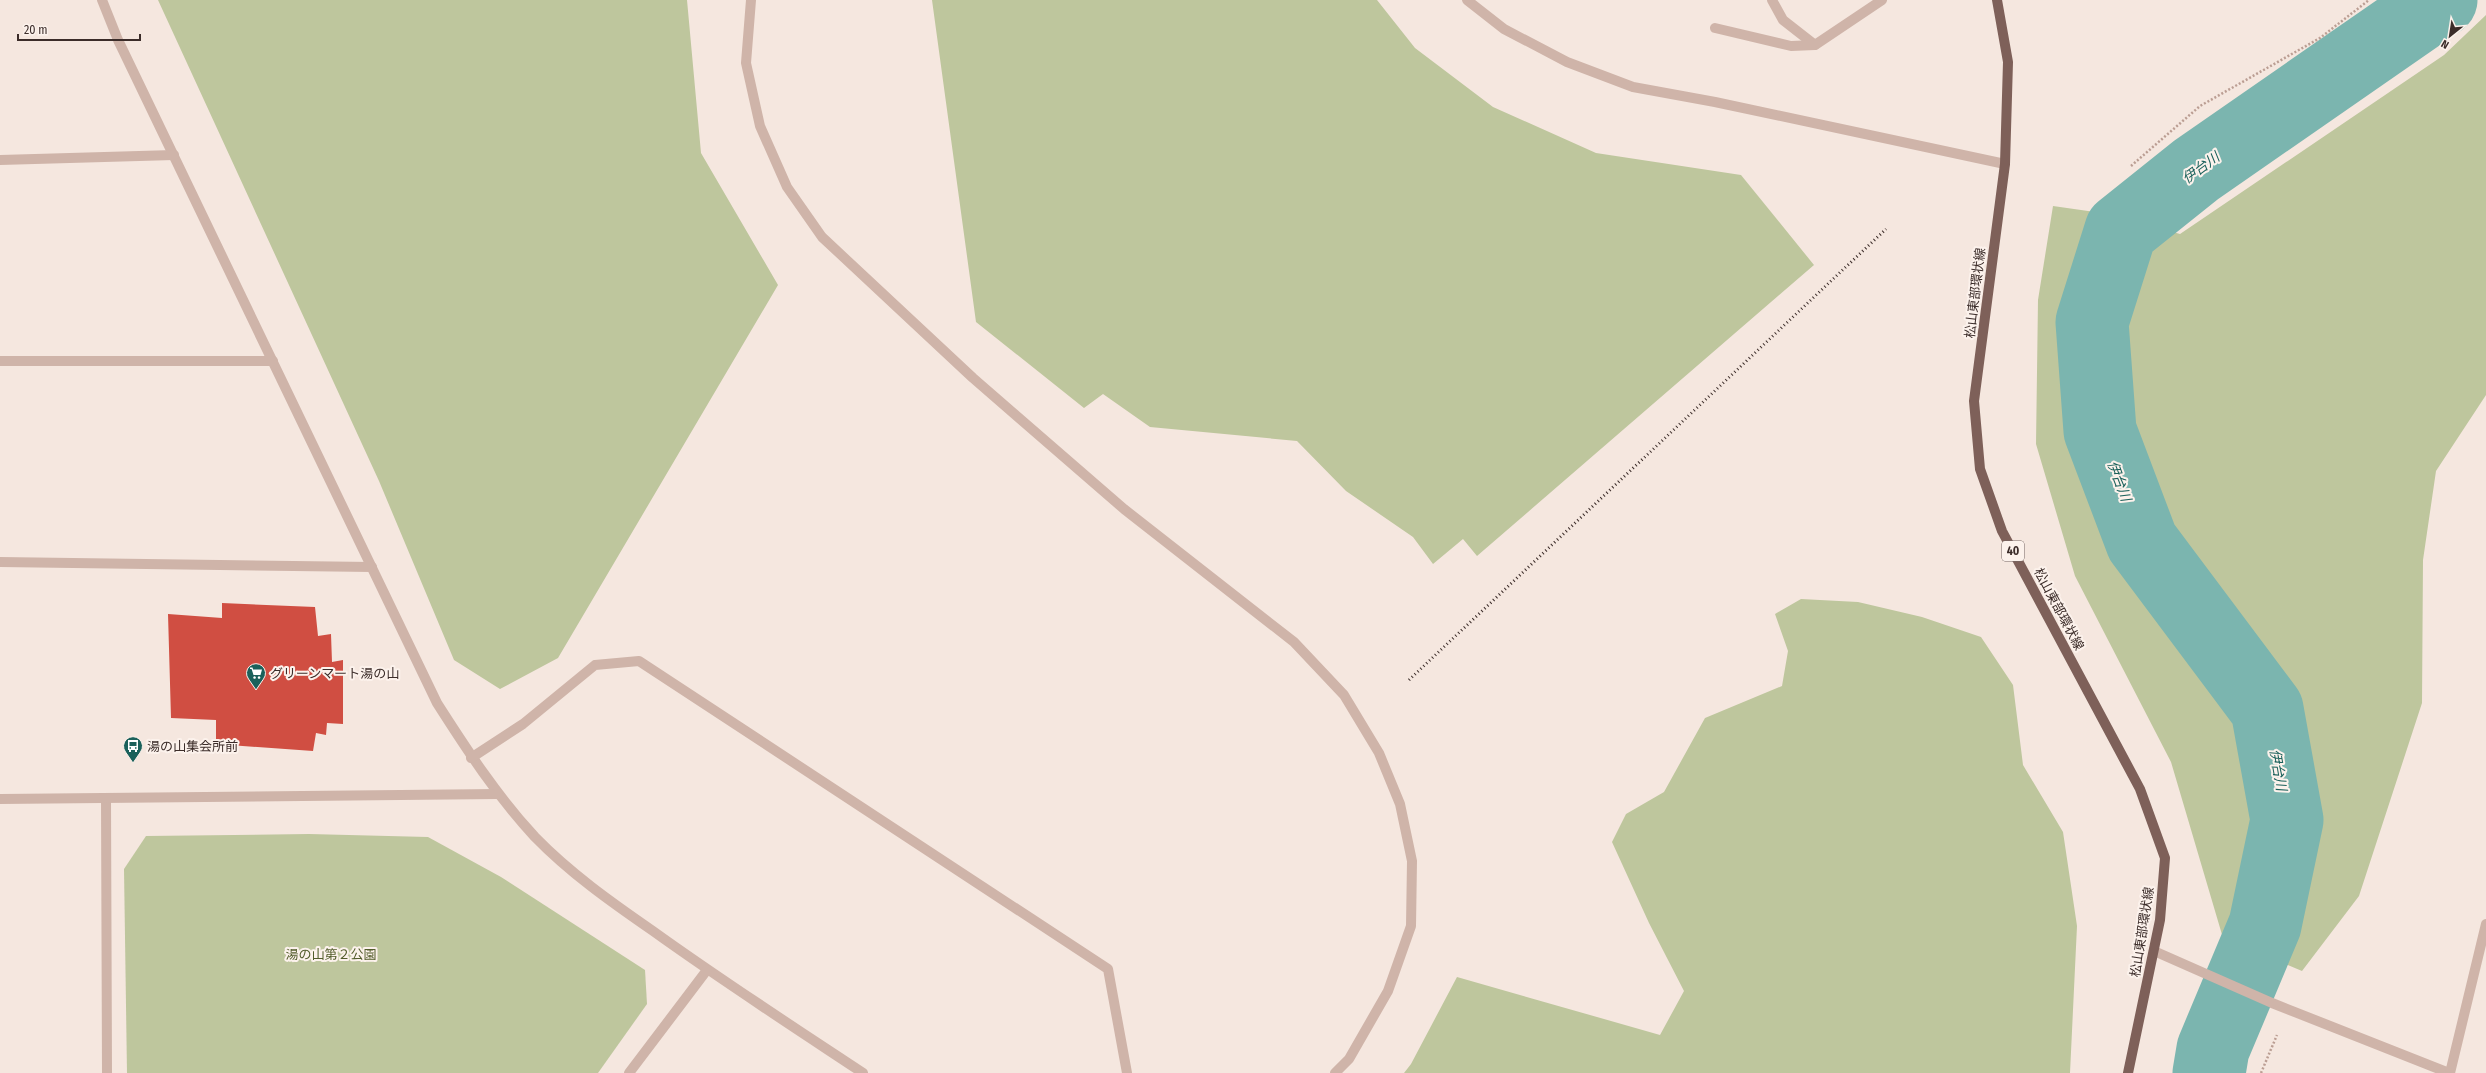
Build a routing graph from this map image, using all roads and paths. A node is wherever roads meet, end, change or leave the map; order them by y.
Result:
1 (102, 0) edge
2 (751, 0) edge
3 (1467, 0) edge
4 (1772, 0) edge
5 (1882, 0) edge
6 (1996, 0) edge
7 (2369, 0) edge
8 (1715, 28) dead end
9 (1815, 45) junction
10 (174, 155) junction
11 (0, 160) edge
12 (2005, 164) junction
13 (2131, 166) dead end
14 (0, 361) edge
15 (273, 361) junction
16 (0, 562) edge
17 (372, 567) junction
18 (471, 758) junction
19 (498, 794) junction
20 (106, 798) junction
21 (0, 799) edge
22 (2486, 924) edge
23 (2154, 951) junction
24 (707, 970) junction
25 (2287, 1008) junction
26 (107, 1073) edge
27 (629, 1073) edge
28 (863, 1073) edge
29 (1127, 1073) edge
30 (1335, 1073) edge
31 (2128, 1073) edge
32 (2261, 1073) edge
33 (2450, 1073) edge

1 - 10 street
2 - 30 street
3 - 12 street
4 - 9 street
5 - 9 street
6 - 12 main road, 松山東部環状線 / 40
7 - 13 path
8 - 9 street
10 - 11 street
10 - 15 street
12 - 23 main road, 松山東部環状線 / 40
14 - 15 street
15 - 17 street
16 - 17 street
17 - 18 street
18 - 19 street
18 - 29 street
19 - 20 street
19 - 24 street
20 - 21 street
20 - 26 street
22 - 33 street
23 - 25 street
23 - 31 main road, 松山東部環状線 / 40
24 - 27 street
24 - 28 street
25 - 32 path
25 - 33 street

